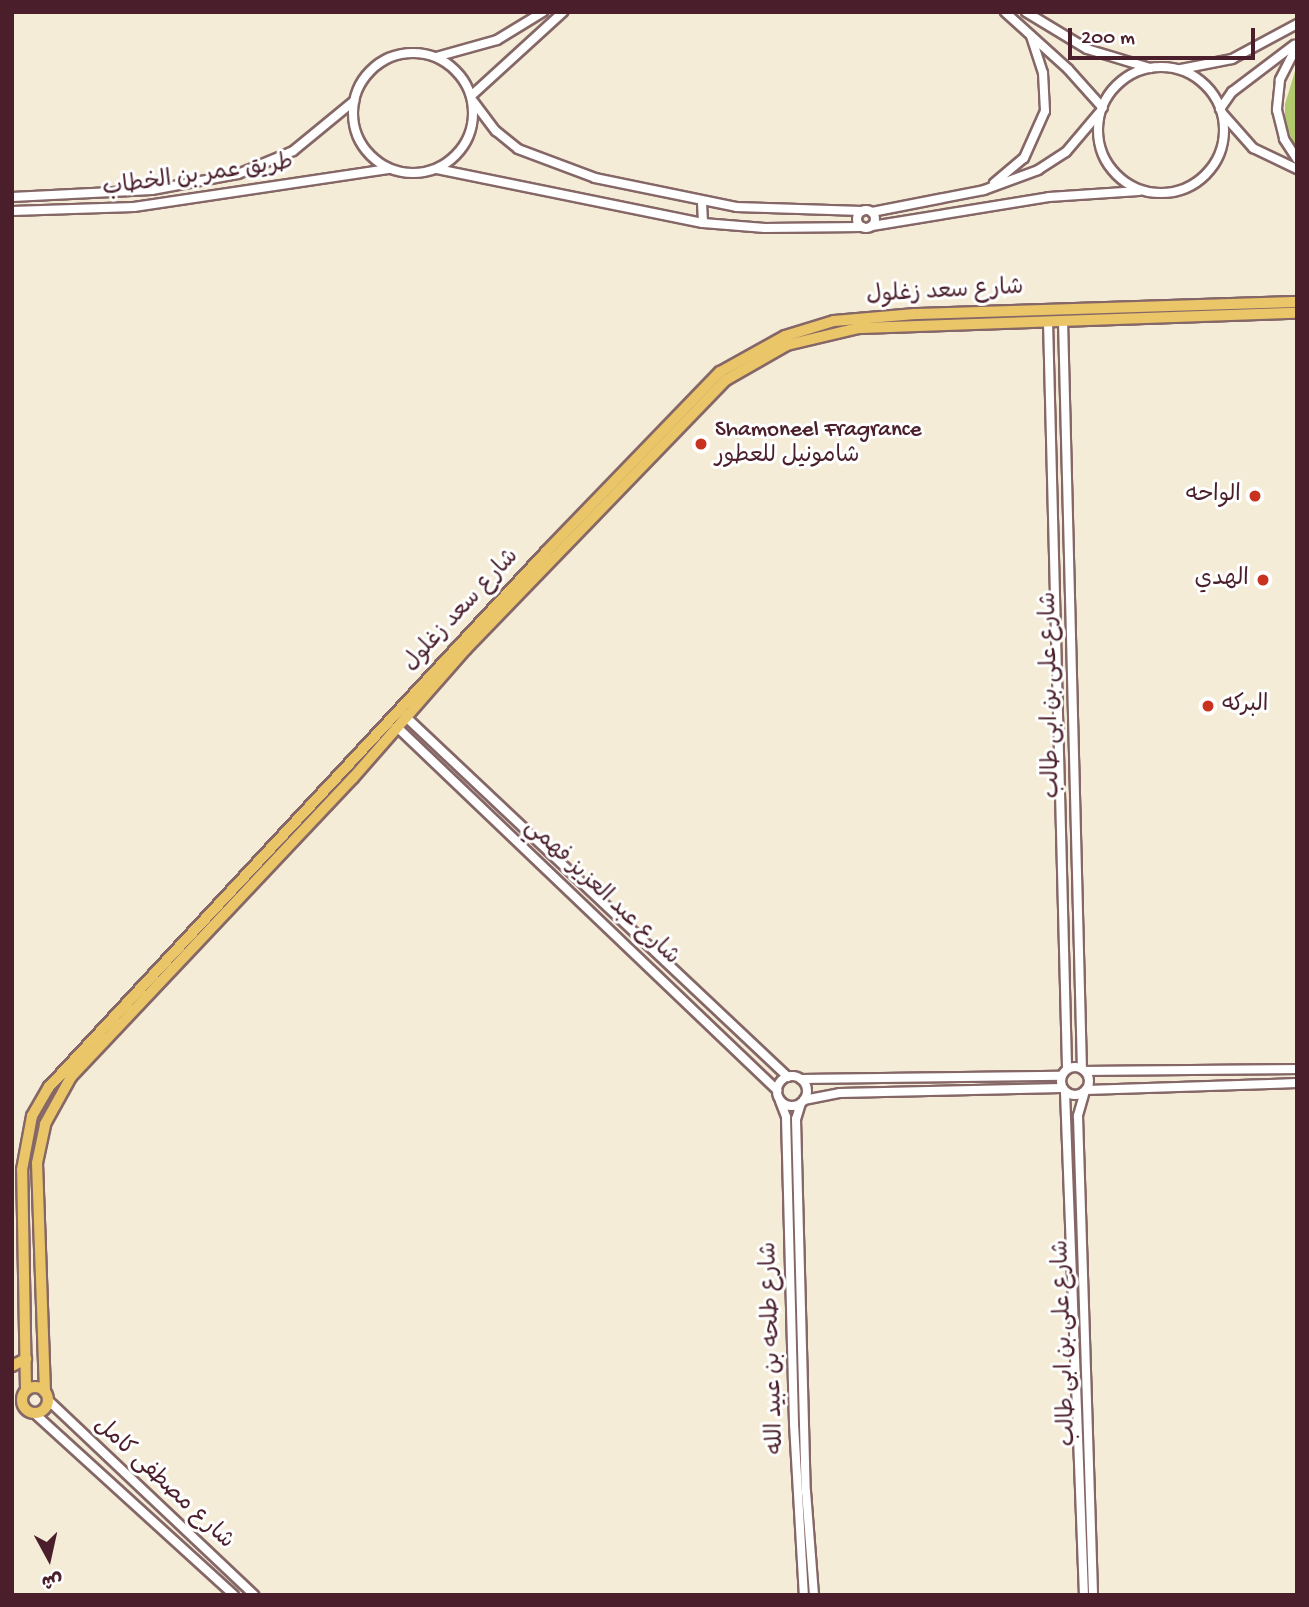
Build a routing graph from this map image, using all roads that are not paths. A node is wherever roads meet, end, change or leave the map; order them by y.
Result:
1 (543, 12) edge
2 (564, 12) edge
3 (1005, 12) edge
4 (1026, 12) edge
5 (1297, 24) edge
6 (1031, 36) junction
7 (1060, 36) junction
8 (1297, 45) edge
9 (1049, 52) junction
10 (436, 57) junction
11 (1152, 68) junction
12 (1176, 69) junction
13 (472, 98) junction
14 (354, 101) junction
15 (1102, 109) junction
16 (1221, 110) junction
17 (1297, 159) edge
18 (389, 169) junction
19 (437, 169) junction
20 (1297, 169) edge
21 (985, 190) junction
22 (1145, 191) junction
23 (12, 197) edge
24 (702, 203) junction
25 (713, 204) junction
26 (12, 211) edge
27 (862, 211) junction
28 (872, 212) junction
29 (705, 223) junction
30 (872, 226) junction
31 (862, 227) junction
32 (1297, 302) edge
33 (1228, 310) junction
34 (1297, 313) edge
35 (1063, 320) junction
36 (1048, 321) junction
37 (1051, 350) junction
38 (1063, 350) junction
39 (630, 470) junction
40 (458, 652) junction
41 (406, 717) junction
42 (397, 727) junction
43 (431, 740) junction
44 (422, 750) junction
45 (159, 976) junction
46 (1080, 1050) junction
47 (1068, 1051) junction
48 (767, 1060) junction
49 (760, 1069) junction
50 (1297, 1069) edge
51 (1084, 1070) junction
52 (1064, 1072) junction
53 (1106, 1074) junction
54 (1047, 1076) junction
55 (788, 1077) junction
56 (801, 1079) junction
57 (825, 1082) junction
58 (1297, 1083) edge
59 (1047, 1088) junction
60 (1105, 1088) junction
61 (777, 1090) junction
62 (1064, 1090) junction
63 (1086, 1090) junction
64 (825, 1094) junction
65 (780, 1101) junction
66 (803, 1101) junction
67 (1074, 1116) junction
68 (786, 1129) junction
69 (796, 1129) junction
70 (26, 1359) junction
71 (12, 1366) edge
72 (25, 1391) junction
73 (12, 1392) edge
74 (46, 1396) junction
75 (18, 1406) edge
76 (1083, 1408) junction
77 (34, 1413) junction
78 (64, 1418) junction
79 (53, 1427) junction
80 (234, 1595) edge
81 (254, 1595) edge
82 (804, 1595) edge
83 (814, 1595) edge
84 (1084, 1595) edge
85 (1093, 1595) edge

1 - 10 street
2 - 13 street
3 - 6 street
4 - 7 street
5 - 12 street
6 - 9 street
6 - 21 street
7 - 9 street
7 - 11 street
8 - 16 street
8 - 17 street
9 - 15 street
10 - 13 street
10 - 14 street
11 - 12 street
11 - 15 street
12 - 16 street
13 - 19 street
13 - 24 street
14 - 18 street
14 - 23 street, طريق عمر بن الخطاب
15 - 21 street
15 - 22 street
16 - 20 street
16 - 22 street
18 - 19 street
18 - 26 street, طريق عمر بن الخطاب
19 - 29 street
21 - 28 street
22 - 30 street
24 - 25 street
24 - 29 street
25 - 27 street
25 - 29 street
27 - 28 street
27 - 31 street
28 - 30 street
29 - 31 street
30 - 31 street
32 - 33 main road, شارع سعد زغلول
33 - 34 main road, شارع سعد زغلول
33 - 35 main road, شارع سعد زغلول
33 - 39 main road, شارع سعد زغلول
35 - 36 main road, شارع سعد زغلول
35 - 38 street, شارع على بن ابى طالب
36 - 37 street, شارع على بن ابى طالب
36 - 39 main road, شارع سعد زغلول
37 - 38 street
37 - 47 street, شارع على بن ابى طالب
38 - 46 street, شارع على بن ابى طالب
39 - 40 main road, شارع سعد زغلول
40 - 41 main road, شارع سعد زغلول
40 - 45 main road, شارع سعد زغلول
41 - 42 main road, شارع سعد زغلول
41 - 43 street, شارع عبد العزيز فهمي
42 - 44 street, شارع عبد العزيز فهمي
42 - 45 main road, شارع سعد زغلول
43 - 44 street
43 - 48 street, شارع عبد العزيز فهمي
44 - 49 street, شارع عبد العزيز فهمي
45 - 70 main road, شارع سعد زغلول
45 - 74 main road, شارع سعد زغلول
46 - 47 street
46 - 51 street, شارع على بن ابى طالب
47 - 52 street, شارع على بن ابى طالب
48 - 49 street
48 - 55 street, شارع عبد العزيز فهمي
49 - 61 street, شارع عبد العزيز فهمي
50 - 53 street
51 - 52 street
51 - 53 street
51 - 63 street
52 - 54 street
52 - 62 street
53 - 60 street
54 - 57 street
54 - 59 street
55 - 56 street
55 - 61 street
56 - 57 street
56 - 66 street
57 - 64 street
58 - 60 street
59 - 62 street
59 - 64 street
60 - 63 street
61 - 65 street
62 - 63 street
62 - 67 street, شارع على بن ابى طالب
63 - 67 street, شارع على بن ابى طالب
64 - 66 street
65 - 66 street
65 - 68 street, شارع طلحه بن عبيد الله
66 - 69 street, شارع طلحه بن عبيد الله
67 - 76 street, شارع على بن ابى طالب
68 - 69 street
68 - 82 street, شارع طلحه بن عبيد الله
69 - 83 street, شارع طلحه بن عبيد الله
70 - 71 main road
70 - 72 main road, شارع سعد زغلول
72 - 73 main road
72 - 74 main road
72 - 75 main road
74 - 77 main road
74 - 78 street, شارع مصطفى كامل
75 - 77 main road
76 - 84 street, شارع على بن ابى طالب
76 - 85 street, شارع على بن ابى طالب
77 - 79 street, شارع مصطفى كامل
78 - 79 street
78 - 81 street, شارع مصطفى كامل
79 - 80 street, شارع مصطفى كامل

